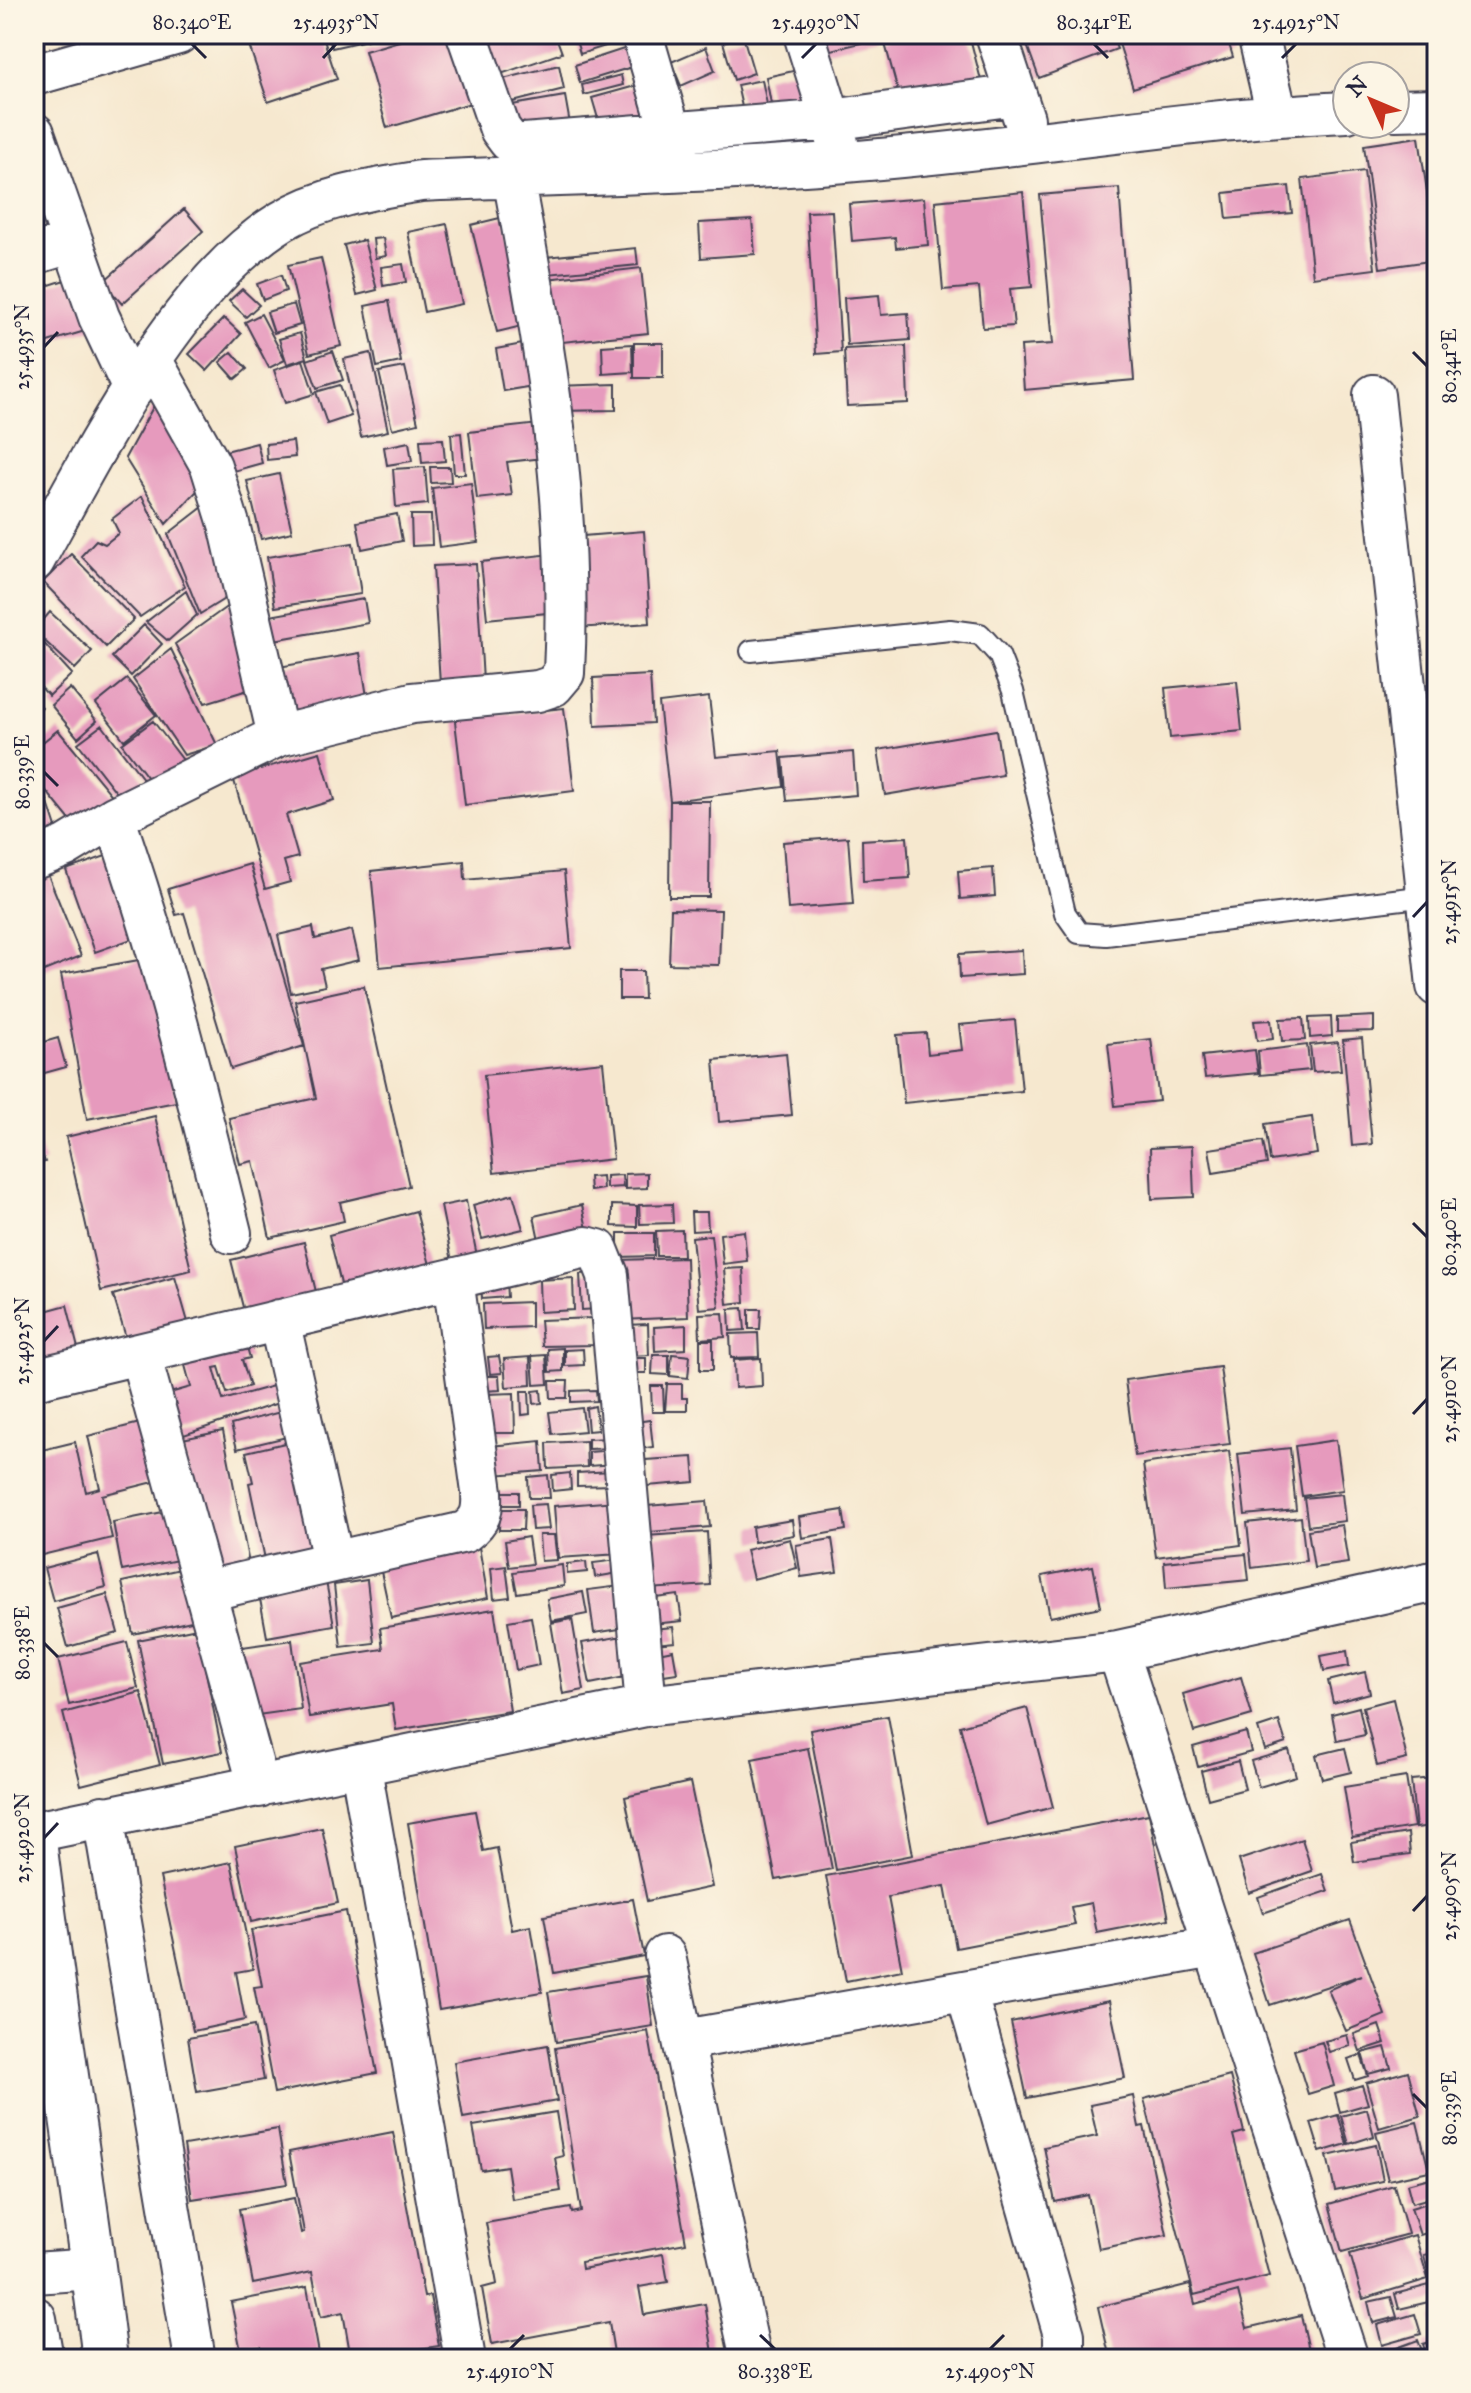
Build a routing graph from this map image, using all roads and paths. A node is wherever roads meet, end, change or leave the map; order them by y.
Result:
1 (178, 34) edge
2 (467, 34) edge
3 (642, 34) edge
4 (804, 34) edge
5 (996, 34) edge
6 (1258, 34) edge
7 (34, 75) edge
8 (1016, 95) junction
9 (1437, 109) edge
10 (1411, 110) edge
11 (1331, 113) edge
12 (1277, 115) junction
13 (831, 120) junction
14 (672, 130) junction
15 (34, 133) edge
16 (1032, 145) junction
17 (844, 163) junction
18 (681, 170) junction
19 (513, 177) junction
20 (52, 248) edge
21 (142, 375) junction
22 (1374, 395) dead end
23 (34, 561) edge
24 (751, 651) dead end
25 (278, 736) junction
26 (114, 817) junction
27 (34, 859) edge
28 (1427, 896) junction
29 (1437, 986) edge
30 (231, 1233) dead end
31 (453, 1279) junction
32 (279, 1320) junction
33 (140, 1354) junction
34 (34, 1379) edge
35 (333, 1560) junction
36 (1437, 1581) edge
37 (206, 1591) junction
38 (1118, 1651) junction
39 (646, 1706) junction
40 (361, 1768) junction
41 (259, 1787) junction
42 (103, 1816) junction
43 (34, 1832) edge
44 (34, 1841) edge
45 (1214, 1947) junction
46 (665, 1956) dead end
47 (966, 1991) junction
48 (685, 2040) junction
49 (94, 2269) junction
50 (34, 2273) edge
51 (34, 2319) edge
52 (41, 2359) edge
53 (105, 2359) edge
54 (195, 2359) edge
55 (465, 2359) edge
56 (751, 2359) edge
57 (1064, 2359) edge
58 (1348, 2359) edge

1 - 7 street
2 - 14 street
3 - 14 street
4 - 13 street
5 - 8 street
6 - 12 street
8 - 13 street
8 - 16 street
9 - 10 street
11 - 12 street
12 - 16 street
13 - 14 street
13 - 17 street
14 - 18 street
15 - 20 street
16 - 17 street
17 - 18 street
18 - 19 street
19 - 21 street
19 - 25 street
20 - 21 street
21 - 23 street
21 - 25 street
22 - 28 street
24 - 28 lane
25 - 26 street
26 - 27 street
26 - 30 street
28 - 29 street
31 - 32 street
31 - 35 street
31 - 39 street
32 - 33 street
32 - 35 street
33 - 34 street
33 - 37 street
35 - 37 street
36 - 38 street
37 - 41 street
38 - 39 street
38 - 45 street
39 - 40 street
40 - 41 street
40 - 55 street
41 - 42 street
42 - 43 street
42 - 54 street
44 - 49 main road
45 - 47 street
45 - 58 street
46 - 48 street
47 - 48 street
47 - 57 street
48 - 56 street
49 - 50 street
49 - 53 main road
51 - 52 main road

